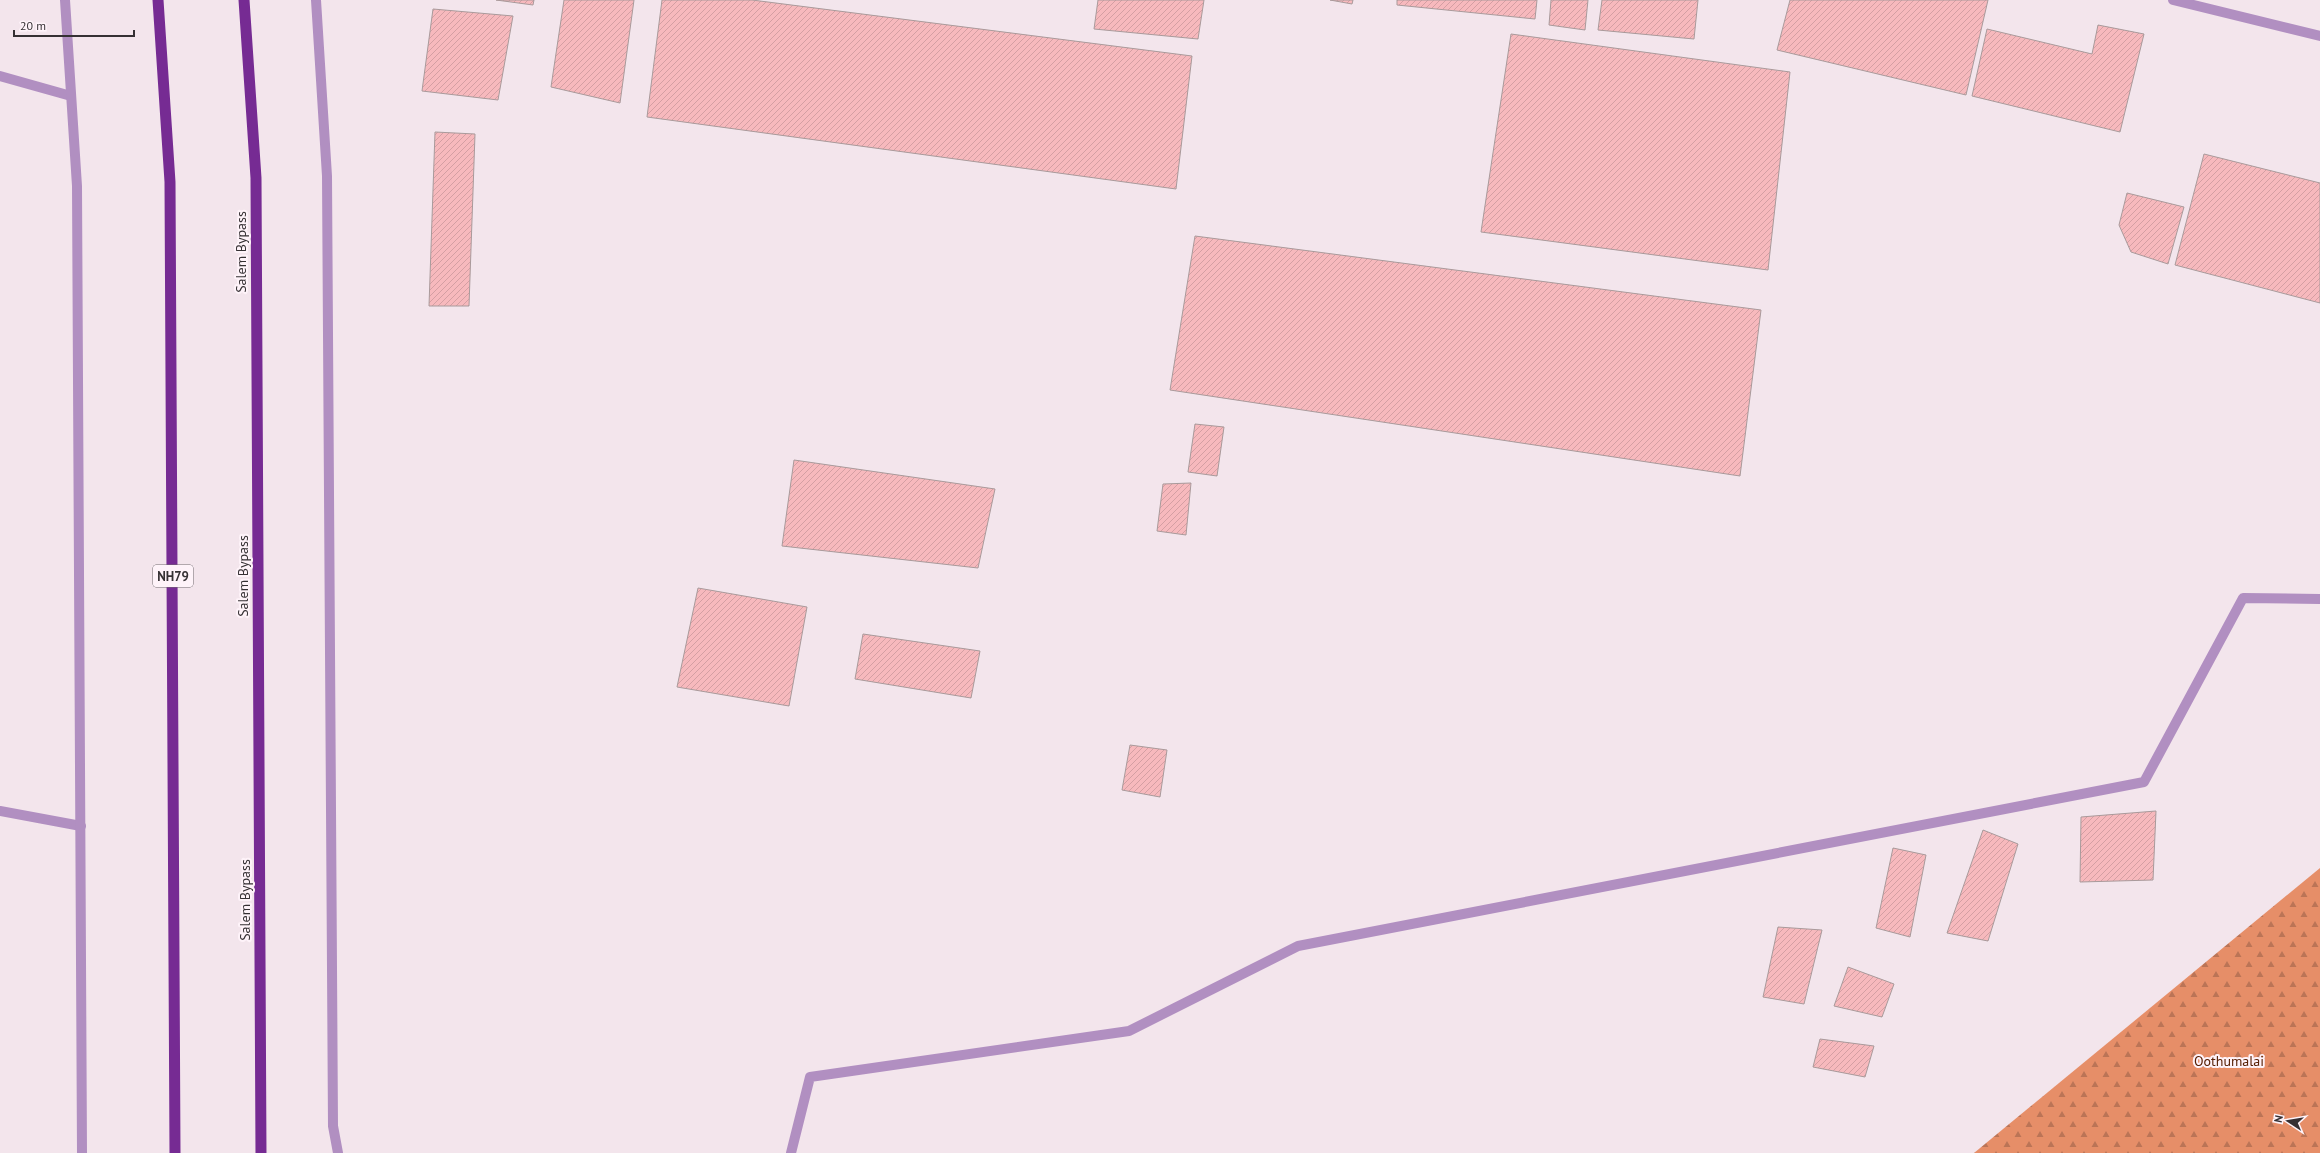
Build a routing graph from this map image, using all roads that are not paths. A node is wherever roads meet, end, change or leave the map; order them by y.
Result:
1 (65, 0) edge
2 (158, 0) edge
3 (244, 0) edge
4 (316, 0) edge
5 (2173, 0) edge
6 (2320, 36) edge
7 (0, 76) edge
8 (71, 96) junction
9 (2320, 599) edge
10 (0, 811) edge
11 (81, 826) junction
12 (82, 1153) edge
13 (175, 1153) edge
14 (261, 1153) edge
15 (338, 1153) edge
16 (791, 1153) edge

1 - 8 street
2 - 13 highway, NH79
3 - 14 highway, Salem Bypass
4 - 15 street
5 - 6 street
7 - 8 street
8 - 11 street
9 - 16 street
10 - 11 street
11 - 12 street

